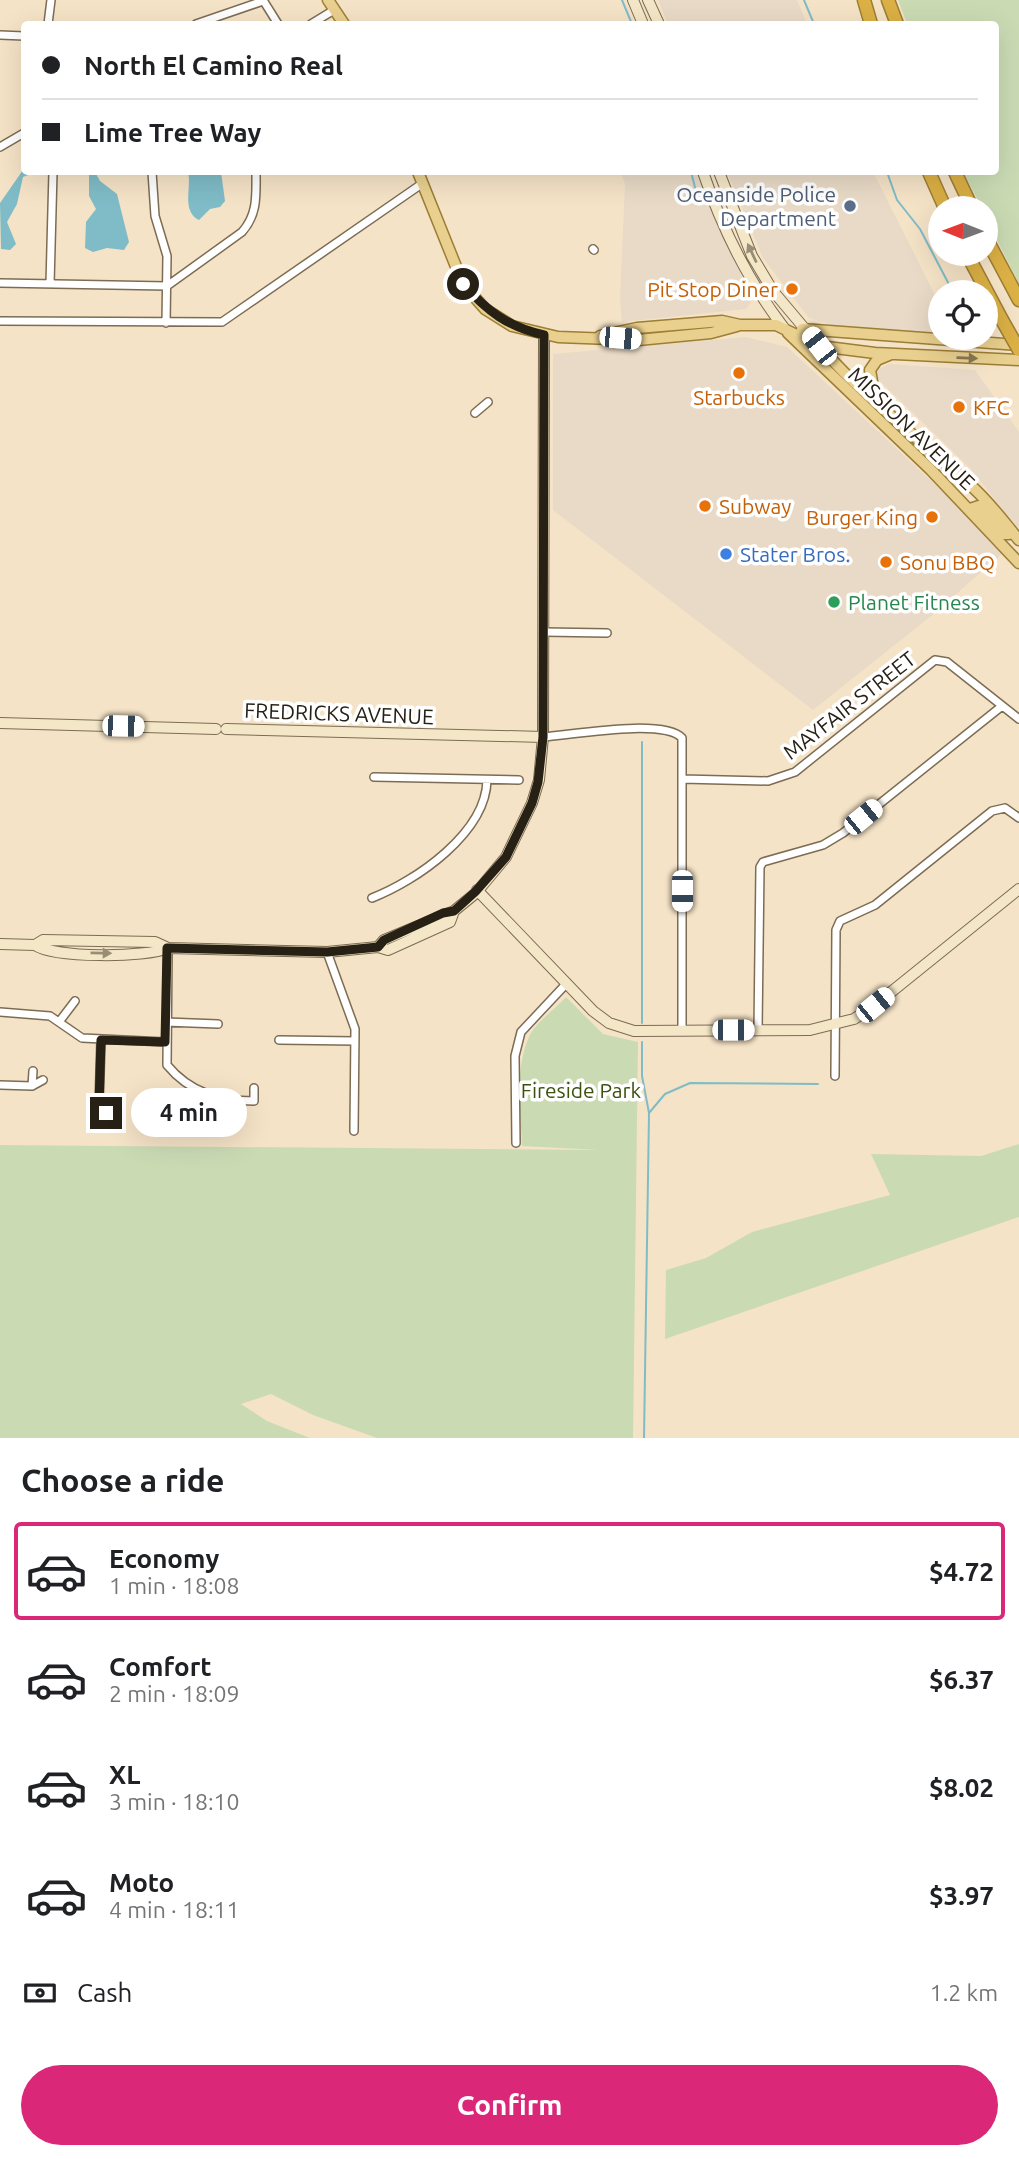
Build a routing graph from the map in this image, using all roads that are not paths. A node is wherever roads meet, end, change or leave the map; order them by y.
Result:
1 (51, 0) edge
2 (263, 0) edge
3 (633, 0) edge
4 (648, 0) edge
5 (864, 0) edge
6 (888, 0) edge
7 (331, 5) edge
8 (48, 21) edge
9 (204, 21) edge
10 (276, 21) edge
11 (314, 21) edge
12 (342, 21) edge
13 (642, 21) edge
14 (658, 21) edge
15 (871, 21) edge
16 (896, 21) edge
17 (0, 35) edge
18 (21, 36) edge
19 (0, 133) edge
20 (21, 135) edge
21 (3, 144) edge
22 (53, 175) edge
23 (152, 175) edge
24 (256, 175) edge
25 (419, 175) edge
26 (704, 175) edge
27 (720, 175) edge
28 (930, 175) edge
29 (956, 175) edge
30 (423, 183) junction
31 (940, 196) edge
32 (966, 196) edge
33 (998, 260) edge
34 (973, 266) edge
35 (0, 283) edge
36 (50, 284) junction
37 (167, 286) junction
38 (1019, 300) edge
39 (0, 321) edge
40 (166, 323) junction
41 (740, 325) junction
42 (784, 328) junction
43 (805, 329) junction
44 (668, 331) junction
45 (544, 335) junction
46 (600, 337) junction
47 (819, 346) junction
48 (1019, 347) edge
49 (893, 354) junction
50 (1019, 360) edge
51 (488, 402) dead end
52 (475, 413) dead end
53 (894, 419) junction
54 (892, 435) junction
55 (931, 451) junction
56 (931, 470) junction
57 (972, 486) junction
58 (970, 509) junction
59 (1017, 538) edge
60 (1019, 563) edge
61 (544, 632) junction
62 (607, 633) dead end
63 (1002, 706) junction
64 (1019, 719) edge
65 (0, 723) edge
66 (543, 737) junction
67 (374, 777) dead end
68 (682, 779) junction
69 (487, 780) junction
70 (519, 780) dead end
71 (1019, 818) edge
72 (1019, 889) edge
73 (477, 890) junction
74 (372, 898) dead end
75 (0, 944) edge
76 (167, 948) junction
77 (327, 952) junction
78 (567, 984) junction
79 (75, 1001) dead end
80 (0, 1012) edge
81 (60, 1022) junction
82 (166, 1022) junction
83 (218, 1024) dead end
84 (834, 1026) junction
85 (682, 1030) junction
86 (758, 1030) junction
87 (101, 1040) junction
88 (279, 1040) dead end
89 (355, 1041) junction
90 (165, 1042) junction
91 (33, 1071) dead end
92 (835, 1076) dead end
93 (43, 1080) dead end
94 (0, 1085) edge
95 (32, 1086) junction
96 (254, 1088) dead end
97 (106, 1113) dead end
98 (354, 1131) dead end
99 (516, 1143) dead end

1 - 8 street
2 - 9 street
2 - 10 street
3 - 13 street
4 - 14 street
5 - 15 highway
6 - 16 highway
7 - 11 street
7 - 12 main road
17 - 18 street
19 - 21 street
20 - 21 street
22 - 36 street
23 - 37 street
24 - 37 street
25 - 30 main road
26 - 42 street, MISSION AVENUE
43 -> 27 street, MISSION AVENUE
28 - 31 highway
29 - 32 highway
30 - 40 street
30 - 45 main road
33 - 38 highway
34 - 48 highway, bridge
35 - 36 street
36 - 37 street
37 - 40 street
39 - 40 street
41 - 42 main road
41 - 44 main road
41 - 44 main road
42 - 43 main road
42 - 47 main road
42 - 54 main road, MISSION AVENUE
43 - 47 main road, MISSION AVENUE
43 - 48 main road
44 - 46 main road
44 - 46 main road
45 - 46 main road
45 - 61 street
47 - 49 main road
47 - 53 main road, MISSION AVENUE
49 -> 50 main road
49 - 53 main road
51 - 52 street
53 - 55 main road, MISSION AVENUE
54 - 55 main road
54 - 56 main road, MISSION AVENUE
55 - 57 main road, MISSION AVENUE
56 - 57 main road
56 - 58 main road, MISSION AVENUE
57 - 59 main road, MISSION AVENUE
58 - 59 main road
58 - 60 main road, MISSION AVENUE
61 - 62 street
61 - 66 street
63 - 64 street, MAYFAIR STREET
63 - 68 street, MAYFAIR STREET
63 - 86 street
65 - 66 street, FREDRICKS AVENUE
66 - 68 street, FREDRICKS AVENUE
66 - 73 street
67 - 69 street
68 - 85 street
69 - 70 street
69 - 74 street
71 - 84 street
72 - 84 street
73 - 77 street
73 - 78 street
75 - 76 street
76 - 77 street
76 - 82 street
77 - 89 street
78 - 85 street
78 - 99 street
79 - 81 street
80 - 81 street
81 - 87 street
82 - 83 street
82 - 90 street
84 - 86 street
84 - 92 street
85 - 86 street
87 - 90 street
87 - 97 street
88 - 89 street
89 - 98 street
90 - 96 street
91 - 95 street
93 - 95 street
94 - 95 street

